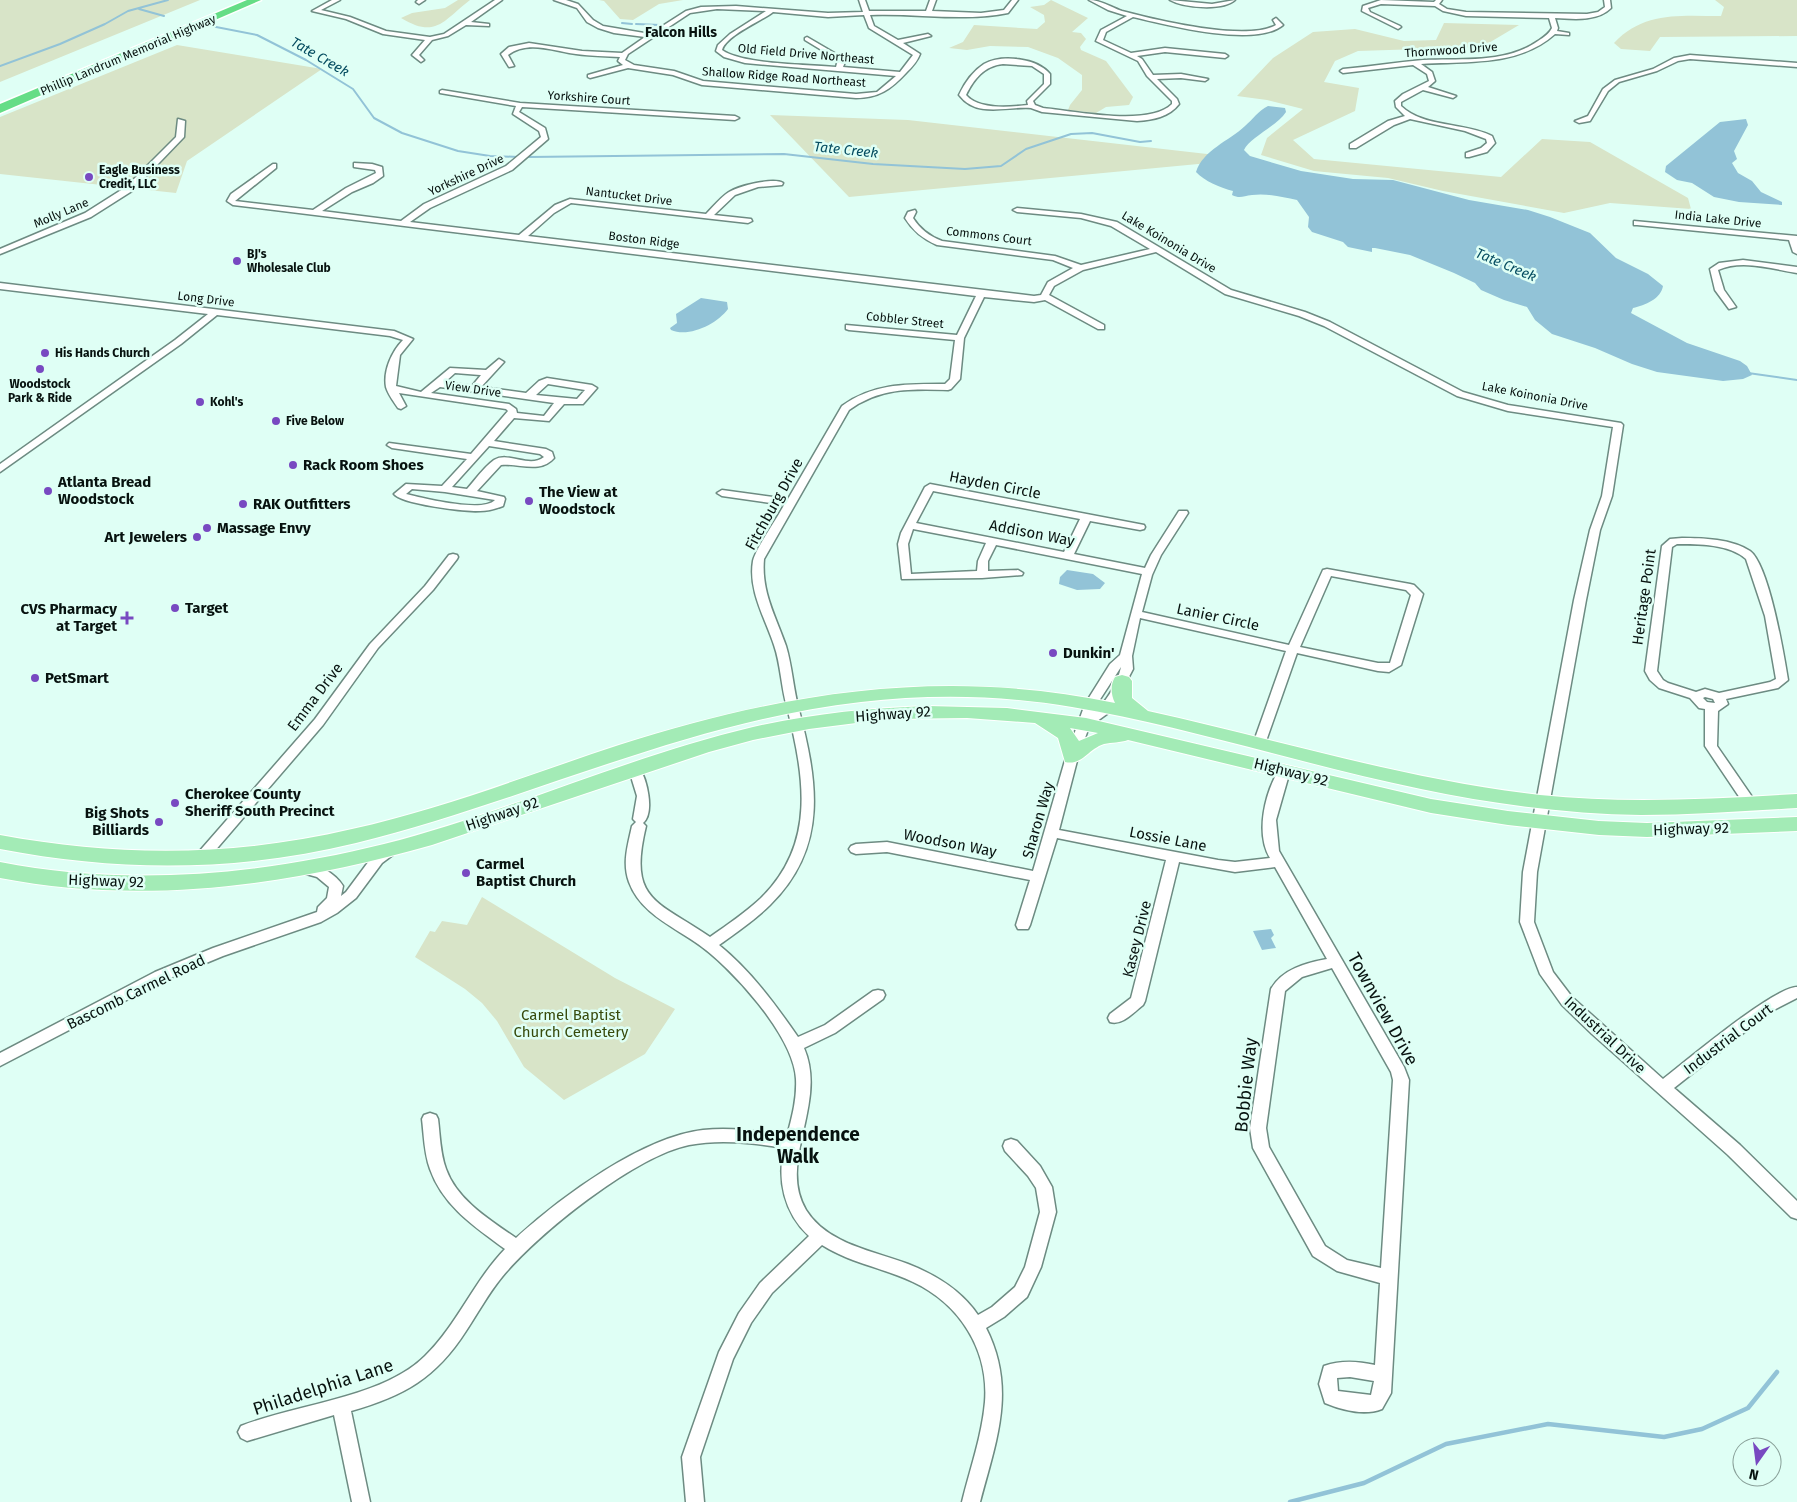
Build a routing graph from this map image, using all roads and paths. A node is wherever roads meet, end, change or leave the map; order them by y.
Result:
1 (234, 0) edge
2 (245, 0) edge
3 (256, 0) edge
4 (337, 0) edge
5 (499, 0) edge
6 (557, 0) edge
7 (862, 0) edge
8 (933, 0) edge
9 (1016, 0) edge
10 (1092, 0) edge
11 (1173, 0) edge
12 (1232, 0) edge
13 (1607, 0) edge
14 (1374, 1) edge
15 (1438, 2) edge
16 (771, 11) junction
17 (929, 12) junction
18 (866, 13) junction
19 (1003, 14) junction
20 (1133, 15) junction
21 (1551, 16) junction
22 (1011, 17) dead end
23 (1276, 20) dead end
24 (466, 23) junction
25 (487, 25) dead end
26 (1398, 27) dead end
27 (1553, 32) junction
28 (1568, 34) dead end
29 (651, 36) junction
30 (928, 36) dead end
31 (430, 39) junction
32 (807, 39) dead end
33 (897, 42) junction
34 (622, 55) junction
35 (1131, 55) junction
36 (1225, 56) dead end
37 (421, 60) dead end
38 (1415, 63) junction
39 (1797, 65) edge
40 (511, 66) dead end
41 (627, 66) junction
42 (839, 68) junction
43 (1342, 71) dead end
44 (902, 74) junction
45 (590, 76) dead end
46 (1152, 77) junction
47 (1205, 79) dead end
48 (1423, 88) junction
49 (442, 92) dead end
50 (1453, 96) dead end
51 (0, 98) edge
52 (0, 103) edge
53 (520, 105) junction
54 (1032, 106) junction
55 (0, 109) edge
56 (1411, 116) junction
57 (735, 118) dead end
58 (181, 120) dead end
59 (1579, 121) dead end
60 (1353, 146) dead end
61 (1469, 154) dead end
62 (356, 165) dead end
63 (273, 166) dead end
64 (779, 183) dead end
65 (1017, 210) dead end
66 (316, 212) junction
67 (912, 212) dead end
68 (707, 217) junction
69 (748, 221) dead end
70 (1637, 223) dead end
71 (402, 224) junction
72 (521, 238) junction
73 (1795, 238) edge
74 (1155, 250) junction
75 (0, 252) edge
76 (1797, 252) edge
77 (1080, 268) junction
78 (1797, 270) edge
79 (0, 286) edge
80 (981, 294) junction
81 (1044, 297) junction
82 (1732, 307) dead end
83 (215, 312) junction
84 (1101, 326) dead end
85 (849, 327) dead end
86 (960, 338) junction
87 (499, 362) dead end
88 (486, 375) junction
89 (438, 384) junction
90 (391, 387) junction
91 (474, 389) junction
92 (424, 394) junction
93 (528, 396) junction
94 (561, 401) junction
95 (401, 406) dead end
96 (512, 415) junction
97 (486, 443) junction
98 (392, 445) dead end
99 (473, 457) junction
100 (0, 469) edge
101 (445, 489) junction
102 (469, 493) junction
103 (722, 493) dead end
104 (791, 503) junction
105 (1183, 513) dead end
106 (1086, 518) junction
107 (910, 526) junction
108 (1140, 527) dead end
109 (993, 541) junction
110 (1068, 556) junction
111 (453, 557) dead end
112 (1148, 572) junction
113 (1018, 573) dead end
114 (982, 575) junction
115 (1136, 614) junction
116 (1293, 649) junction
117 (1126, 656) junction
118 (1122, 682) junction
119 (1715, 702) junction
120 (792, 704) junction
121 (1099, 706) junction
122 (1021, 715) junction
123 (1145, 716) junction
124 (798, 724) junction
125 (1086, 724) junction
126 (1136, 735) junction
127 (1260, 744) junction
128 (1072, 757) junction
129 (635, 770) junction
130 (1284, 770) junction
131 (1797, 801) edge
132 (1544, 802) junction
133 (1751, 804) junction
134 (1540, 822) junction
135 (1797, 824) edge
136 (1052, 833) junction
137 (0, 842) edge
138 (397, 848) junction
139 (856, 849) dead end
140 (1173, 856) junction
141 (202, 857) junction
142 (1278, 862) junction
143 (304, 869) junction
144 (0, 870) edge
145 (1038, 878) junction
146 (304, 922) junction
147 (1023, 925) dead end
148 (709, 944) junction
149 (1336, 962) junction
150 (1795, 992) dead end
151 (878, 995) dead end
152 (1115, 1018) dead end
153 (795, 1045) junction
154 (0, 1060) edge
155 (1662, 1088) junction
156 (430, 1119) dead end
157 (793, 1142) junction
158 (1011, 1146) dead end
159 (1797, 1212) edge
160 (821, 1235) junction
161 (517, 1248) junction
162 (1389, 1278) junction
163 (975, 1325) junction
164 (1383, 1375) dead end
165 (341, 1405) junction
166 (247, 1432) dead end
167 (361, 1502) edge
168 (695, 1502) edge
169 (971, 1502) edge

1 - 51 highway, Phillip Landrum Memorial Highway
2 - 52 highway
3 - 55 highway, Phillip Landrum Memorial Highway
4 - 31 street
5 - 24 street
6 - 29 street
7 - 18 street, Shallow Ridge Road Northeast
8 - 17 street
9 - 19 street
10 - 20 street
11 - 12 street
13 - 21 street
14 - 15 street
14 - 26 street
15 - 21 street
16 - 18 street
16 - 29 street
16 - 42 street, Old Field Drive Northeast
17 - 18 street
17 - 19 street
18 - 33 street, Shallow Ridge Road Northeast
19 - 22 street
20 - 23 street
20 - 35 street
21 - 27 street
24 - 25 street
24 - 31 street
27 - 28 street
27 - 38 street, Thornwood Drive
29 - 34 street
30 - 33 street
31 - 37 street
32 - 42 street
33 - 44 street, Shallow Ridge Road Northeast
34 - 40 street
34 - 41 street
35 - 36 street
35 - 46 street
38 - 43 street, Thornwood Drive
38 - 48 street
39 - 59 street
41 - 44 street, Shallow Ridge Road Northeast
41 - 45 street
42 - 44 street, Old Field Drive Northeast
46 - 47 street
46 - 54 street
48 - 50 street
48 - 56 street
49 - 53 street, Yorkshire Court
53 - 57 street, Yorkshire Court
53 - 71 street, Yorkshire Drive
54 - 54 street
56 - 60 street
56 - 61 street
58 - 75 street, Molly Lane
62 - 66 street
63 - 66 street, Boston Ridge
64 - 68 street
65 - 74 street, Lake Koinonia Drive
66 - 71 street, Boston Ridge
67 - 77 street, Commons Court
68 - 69 street, Nantucket Drive
68 - 72 street, Nantucket Drive
70 - 73 street, India Lake Drive
71 - 72 street, Boston Ridge
72 - 80 street, Boston Ridge
73 - 76 street
74 - 77 street
74 - 132 street, Lake Koinonia Drive
77 - 81 street
78 - 82 street
79 - 83 street, Long Drive
80 - 81 street, Boston Ridge
80 - 86 street
81 - 84 street, Boston Ridge
83 - 90 street, Long Drive
83 - 100 street
85 - 86 street, Cobbler Street
86 - 104 street, Fitchburg Drive
87 - 88 street, View Drive
88 - 89 street, View Drive
88 - 91 street, View Drive
89 - 91 street, View Drive
89 - 92 street, View Drive
90 - 92 street, View Drive
90 - 95 street
91 - 93 street, View Drive
92 - 96 street, View Drive
93 - 94 street, View Drive
93 - 94 street, View Drive
94 - 96 street, View Drive
96 - 97 street, View Drive
97 - 99 street, View Drive
97 - 102 street
98 - 99 street
99 - 101 street, View Drive
101 - 102 street
101 - 102 street
103 - 104 street
104 - 120 street, Fitchburg Drive
105 - 112 street
106 - 107 street, Hayden Circle
106 - 108 street, Hayden Circle
106 - 110 street
107 - 109 street, Addison Way
107 - 114 street, Hayden Circle
109 - 110 street, Addison Way
109 - 114 street
110 - 112 street, Addison Way
111 - 141 street, Emma Drive
112 - 115 street
113 - 114 street, Hayden Circle
115 - 116 street, Lanier Circle
115 - 117 street
116 - 116 street, Lanier Circle
116 - 127 street, Lanier Circle
117 - 118 street
117 - 121 street
118 - 121 street
118 - 123 main road
119 - 119 street, Heritage Point
119 - 133 street
120 - 121 main road, Highway 92
120 - 124 street, Fitchburg Drive
120 - 141 main road, Highway 92
121 - 123 main road, Highway 92
121 - 125 street
122 - 124 main road, Highway 92
122 - 125 main road, Highway 92
122 - 128 main road
123 - 127 main road, Highway 92
124 - 129 main road, Highway 92
124 - 148 street, Fitchburg Drive
125 - 126 main road, Highway 92
125 - 128 street, Sharon Way
126 - 128 main road
126 - 130 main road, Highway 92
127 - 132 main road, Highway 92
128 - 136 street, Sharon Way
129 - 138 main road, Highway 92
129 - 148 street
130 - 134 main road, Highway 92
130 - 142 street, Townview Drive
131 - 133 main road, Highway 92
132 - 133 main road, Highway 92
132 - 134 street, Industrial Drive
134 - 135 main road, Highway 92
134 - 155 street, Industrial Drive
136 - 140 street, Lossie Lane
136 - 145 street, Sharon Way
137 - 141 main road, Highway 92
138 - 143 main road, Highway 92
138 - 146 street, Bascomb Carmel Road
139 - 145 street, Woodson Way
140 - 142 street, Lossie Lane
140 - 152 street, Kasey Drive
142 - 149 street, Townview Drive
143 - 144 main road, Highway 92
143 - 146 street, Bascomb Carmel Road
145 - 147 street, Sharon Way
146 - 154 street, Bascomb Carmel Road
148 - 153 street
149 - 162 street, Townview Drive
149 - 162 street, Bobbie Way
150 - 155 street, Industrial Court
151 - 153 street
153 - 157 street
155 - 159 street, Industrial Drive
156 - 161 street
157 - 160 street
157 - 161 street, Philadelphia Lane
158 - 163 street
160 - 163 street
160 - 168 street
161 - 165 street, Philadelphia Lane
162 - 164 street, Townview Drive
163 - 169 street
165 - 166 street, Philadelphia Lane
165 - 167 street

